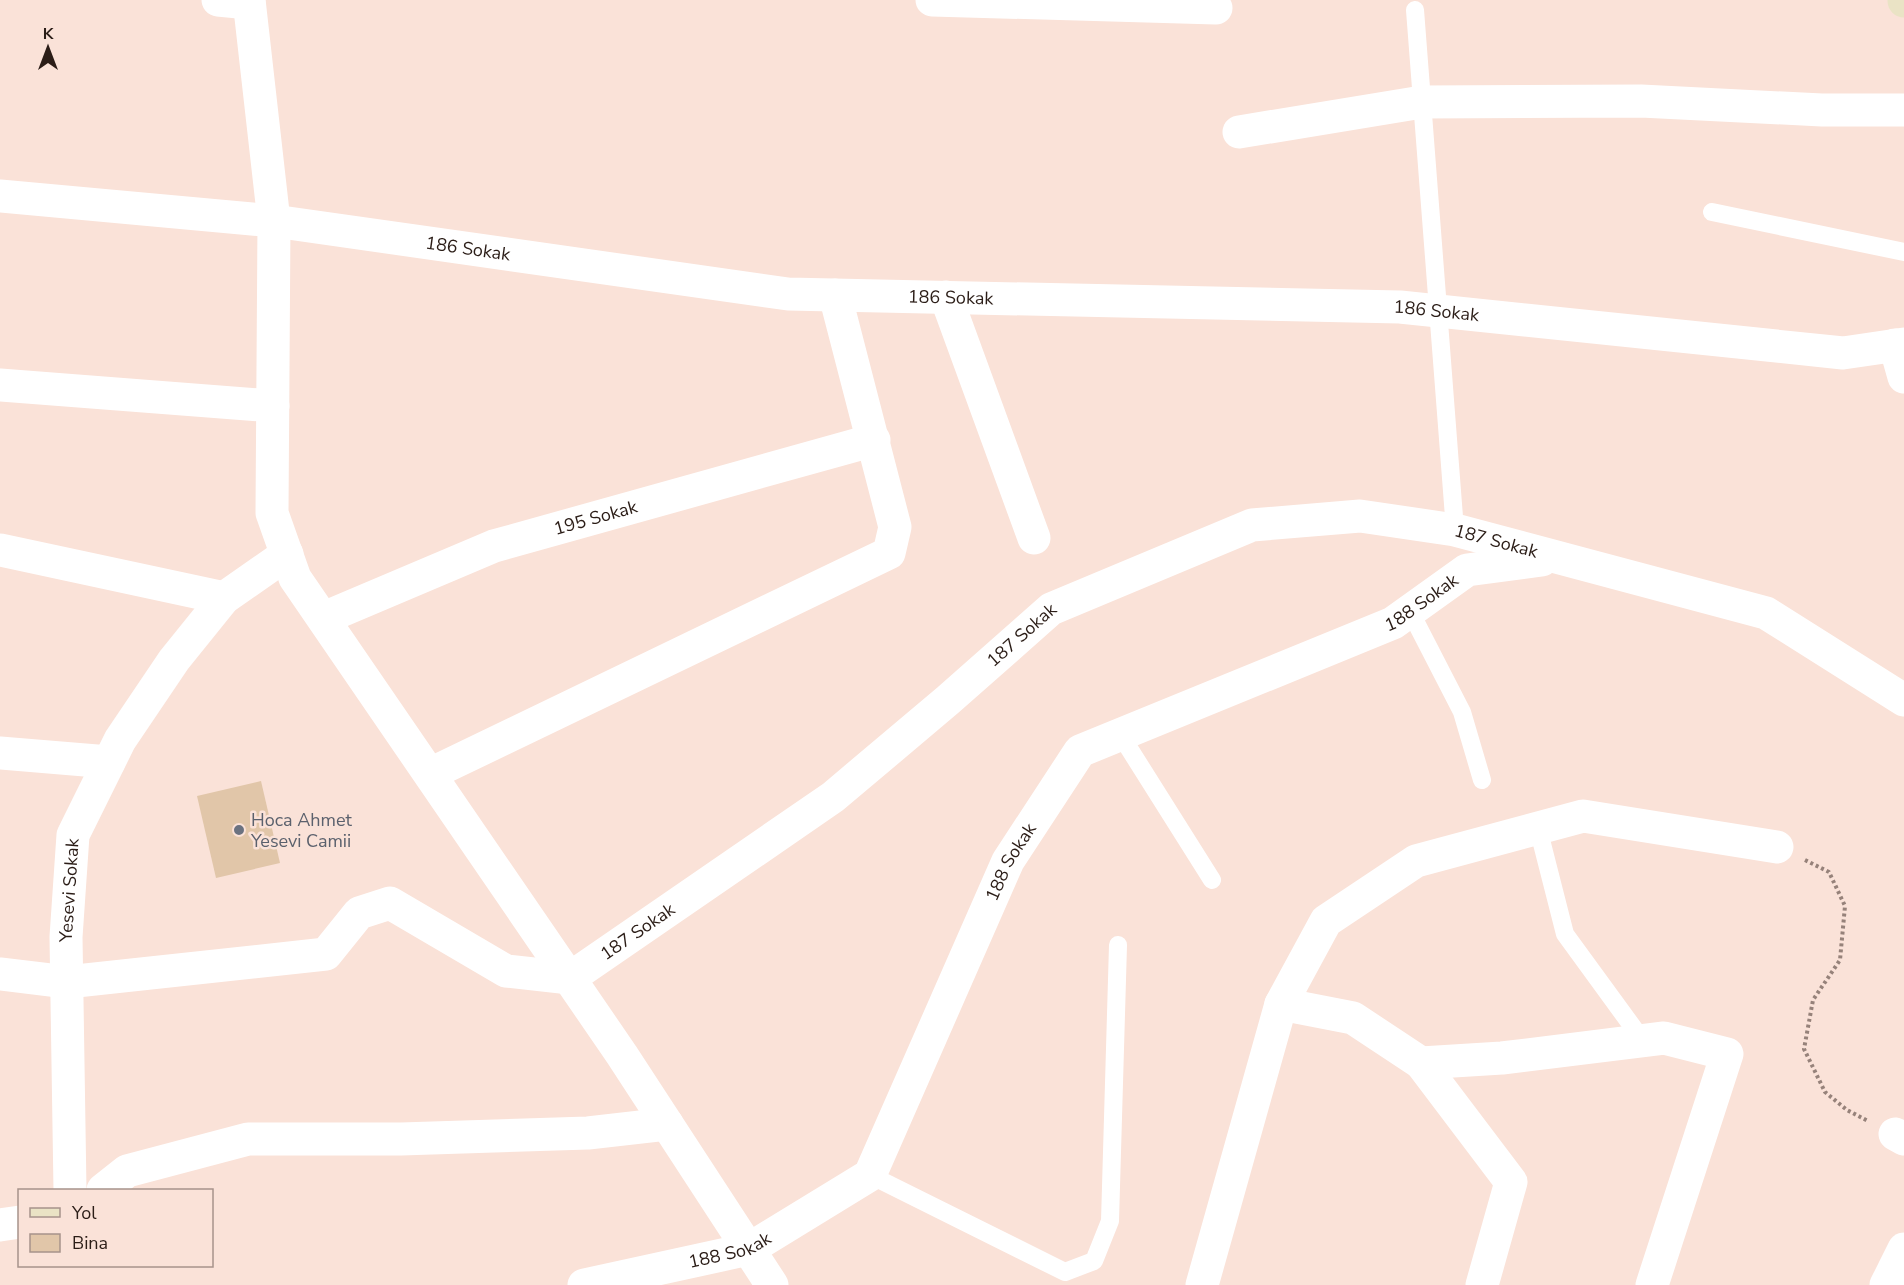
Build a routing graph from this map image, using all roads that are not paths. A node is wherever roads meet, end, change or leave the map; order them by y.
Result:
1 (932, 0) edge
2 (239, 1) edge
3 (1216, 8) dead end
4 (1415, 10) dead end
5 (1422, 102) junction
6 (1904, 110) edge
7 (1239, 132) dead end
8 (0, 196) edge
9 (1712, 212) dead end
10 (274, 221) junction
11 (1904, 252) edge
12 (835, 295) junction
13 (946, 297) junction
14 (1438, 310) junction
15 (1899, 345) edge
16 (1904, 377) edge
17 (0, 386) edge
18 (273, 406) junction
19 (874, 440) junction
20 (1455, 530) junction
21 (1034, 538) dead end
22 (0, 550) edge
23 (287, 554) junction
24 (1559, 558) junction
25 (224, 598) junction
26 (1410, 611) junction
27 (324, 618) junction
28 (1904, 700) edge
29 (1120, 734) junction
30 (0, 753) edge
31 (109, 762) junction
32 (430, 774) junction
33 (1482, 780) dead end
34 (1538, 828) junction
35 (1777, 847) road end
36 (1212, 880) dead end
37 (1118, 945) dead end
38 (0, 974) edge
39 (570, 978) junction
40 (67, 981) junction
41 (1281, 1004) junction
42 (1643, 1041) junction
43 (1421, 1063) junction
44 (667, 1124) junction
45 (870, 1175) junction
46 (70, 1189) edge
47 (105, 1189) edge
48 (18, 1222) edge
49 (0, 1225) edge
50 (748, 1249) junction
51 (1904, 1249) edge
52 (584, 1285) edge
53 (772, 1285) edge
54 (1202, 1285) edge
55 (1482, 1285) edge
56 (1652, 1285) edge
57 (1886, 1285) edge

1 - 3 street
2 - 10 street
4 - 5 lane
5 - 6 street
5 - 7 street
5 - 14 lane
8 - 10 street, 186 Sokak
9 - 11 lane
10 - 12 street, 186 Sokak
10 - 18 street
12 - 13 street, 186 Sokak
12 - 19 street
13 - 14 street, 186 Sokak
13 - 21 street
14 - 15 street, 186 Sokak
14 - 20 lane
15 - 16 street
17 - 18 street
18 - 23 street
19 - 27 street, 195 Sokak
19 - 32 street
20 - 24 street, 187 Sokak
20 - 39 street, 187 Sokak
22 - 25 street
23 - 25 street, Yesevi Sokak
23 - 27 street
24 - 26 street, 188 Sokak
24 - 28 street, 187 Sokak
25 - 31 street, Yesevi Sokak
26 - 29 street, 188 Sokak
26 - 33 lane
27 - 32 street
29 - 36 lane
29 - 45 street, 188 Sokak
30 - 31 street
31 - 40 street, Yesevi Sokak
32 - 39 street
34 - 35 street
34 - 41 street
34 - 42 lane
37 - 45 lane
38 - 40 street
39 - 40 street
39 - 44 street
40 - 46 street, Yesevi Sokak
41 - 43 street
41 - 54 street
42 - 43 street
42 - 56 street
43 - 55 street
44 - 47 street
44 - 50 street
45 - 50 street, 188 Sokak
48 - 49 street
50 - 52 street, 188 Sokak
50 - 53 street
51 - 57 street

